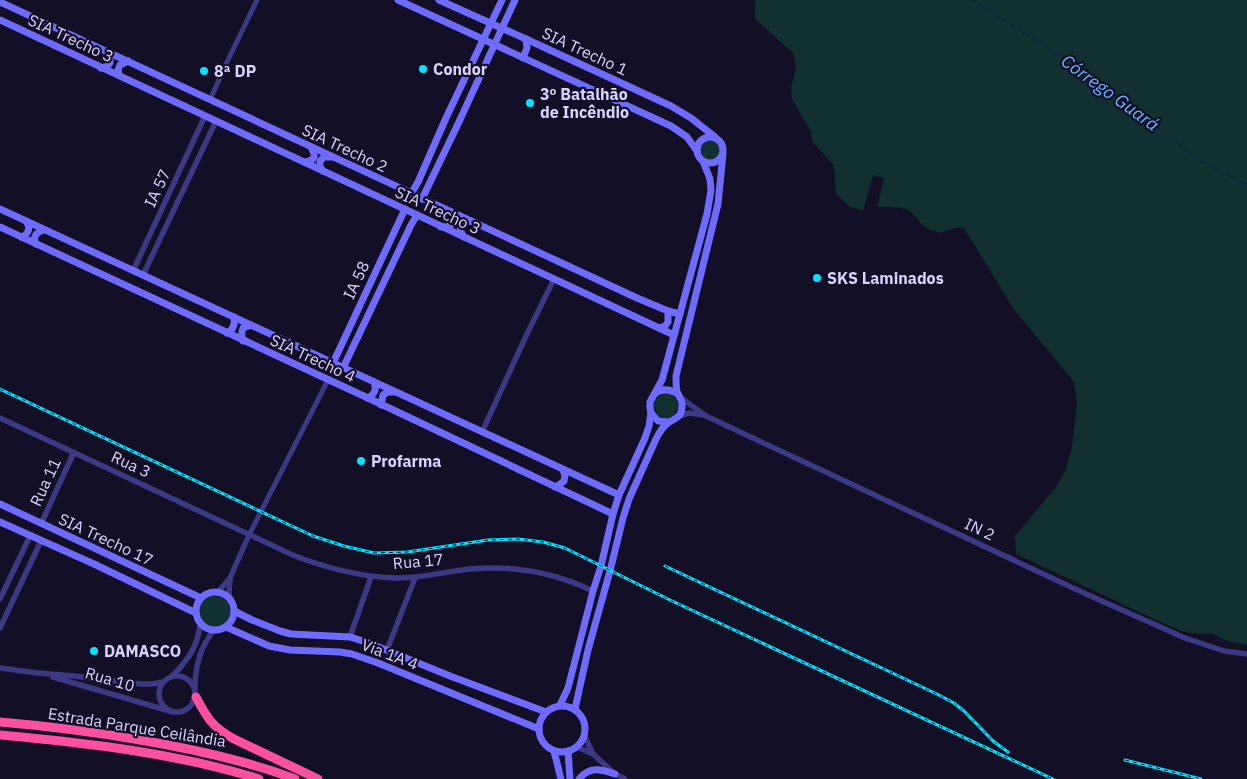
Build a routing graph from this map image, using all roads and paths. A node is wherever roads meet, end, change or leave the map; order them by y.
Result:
1 (257, 0) edge
2 (398, 0) edge
3 (439, 0) edge
4 (502, 0) edge
5 (515, 0) edge
6 (0, 2) edge
7 (0, 20) edge
8 (492, 24) junction
9 (502, 28) junction
10 (484, 39) junction
11 (526, 39) junction
12 (494, 44) junction
13 (107, 52) junction
14 (523, 58) junction
15 (128, 61) junction
16 (101, 68) junction
17 (119, 75) junction
18 (210, 100) junction
19 (205, 116) junction
20 (216, 121) junction
21 (715, 137) junction
22 (311, 147) junction
23 (189, 150) junction
24 (697, 151) junction
25 (723, 154) junction
26 (199, 155) junction
27 (332, 157) junction
28 (703, 161) junction
29 (305, 162) junction
30 (324, 171) junction
31 (411, 194) junction
32 (422, 199) junction
33 (0, 210) edge
34 (405, 210) junction
35 (452, 212) junction
36 (417, 215) junction
37 (400, 220) junction
38 (26, 221) junction
39 (471, 222) junction
40 (411, 225) junction
41 (0, 227) edge
42 (441, 227) junction
43 (44, 230) junction
44 (152, 231) junction
45 (161, 236) junction
46 (21, 237) junction
47 (464, 238) junction
48 (36, 244) junction
49 (133, 271) junction
50 (143, 276) junction
51 (554, 279) junction
52 (366, 291) junction
53 (377, 296) junction
54 (668, 311) junction
55 (680, 314) junction
56 (234, 318) junction
57 (251, 325) junction
58 (659, 328) junction
59 (227, 333) junction
60 (674, 335) junction
61 (243, 341) junction
62 (333, 363) junction
63 (343, 368) junction
64 (328, 380) junction
65 (374, 382) junction
66 (394, 392) junction
67 (656, 393) junction
68 (679, 396) junction
69 (368, 398) junction
70 (382, 404) junction
71 (651, 413) junction
72 (679, 416) junction
73 (706, 416) junction
74 (0, 418) edge
75 (668, 422) junction
76 (482, 432) junction
77 (74, 452) junction
78 (563, 470) junction
79 (555, 487) junction
80 (619, 495) junction
81 (0, 504) edge
82 (613, 514) junction
83 (0, 522) edge
84 (41, 524) junction
85 (249, 535) junction
86 (30, 536) junction
87 (41, 541) junction
88 (24, 548) junction
89 (98, 551) junction
90 (34, 555) junction
91 (94, 564) junction
92 (371, 577) junction
93 (230, 578) junction
94 (415, 578) junction
95 (593, 591) junction
96 (217, 593) junction
97 (202, 598) junction
98 (0, 599) edge
99 (230, 601) junction
100 (234, 611) junction
101 (196, 614) junction
102 (200, 624) junction
103 (226, 627) junction
104 (0, 628) edge
105 (214, 630) junction
106 (350, 637) junction
107 (387, 650) junction
108 (1247, 654) edge
109 (0, 668) edge
110 (38, 673) junction
111 (171, 677) junction
112 (163, 682) junction
113 (195, 693) junction
114 (560, 705) junction
115 (575, 709) junction
116 (173, 712) junction
117 (546, 712) junction
118 (0, 722) edge
119 (539, 729) junction
120 (0, 735) edge
121 (584, 737) junction
122 (577, 747) junction
123 (554, 750) junction
124 (568, 751) junction
125 (593, 754) junction
126 (615, 774) junction
127 (259, 779) edge
128 (295, 779) edge
129 (318, 779) edge
130 (561, 779) edge
131 (570, 779) edge
132 (578, 779) edge
133 (625, 779) edge

1 - 18 street
2 - 10 main road
3 - 8 main road, SIA Trecho 1
4 - 8 main road
5 - 9 main road
6 - 13 main road, SIA Trecho 2
7 - 16 main road, SIA Trecho 3
8 - 9 main road, SIA Trecho 1
8 - 10 main road
9 - 11 main road, SIA Trecho 1
9 - 12 main road
10 - 12 main road
10 - 31 main road
11 - 14 main road
11 - 21 main road, SIA Trecho 1
12 - 14 main road
12 - 32 main road
13 - 15 main road, SIA Trecho 2
13 - 16 main road
14 - 24 main road
15 - 17 main road
15 - 18 main road, SIA Trecho 2
16 - 17 main road, SIA Trecho 3
17 - 19 main road, SIA Trecho 3
18 - 22 main road, SIA Trecho 2
19 - 20 main road, SIA Trecho 3
19 - 23 street, IA 57
20 - 26 street, IA 57
20 - 29 main road, SIA Trecho 3
21 - 24 main road
21 - 25 main road
22 - 27 main road, SIA Trecho 2
22 - 29 main road
23 - 26 street
23 - 44 street, IA 57
24 - 28 main road
25 - 28 main road
25 - 68 main road
26 - 45 street, IA 57
27 - 30 main road
27 - 31 main road, SIA Trecho 2
28 - 55 main road
29 - 30 main road, SIA Trecho 3
30 - 34 main road, SIA Trecho 3
31 - 32 main road, SIA Trecho 2
32 - 35 main road, SIA Trecho 2
33 - 38 main road
34 - 36 main road, SIA Trecho 3
34 - 37 main road, IA 58
35 - 39 main road, SIA Trecho 2
35 - 42 main road
36 - 40 main road, IA 58
36 - 42 main road, SIA Trecho 3
37 - 40 main road
37 - 52 main road, IA 58
38 - 43 main road
38 - 46 main road
39 - 47 main road
39 - 54 main road, SIA Trecho 2
40 - 53 main road, IA 58
41 - 46 main road, SIA Trecho 4
42 - 47 main road, SIA Trecho 3
43 - 48 main road
43 - 49 main road
44 - 45 street
44 - 49 street, IA 57
45 - 50 street, IA 57
46 - 48 main road, SIA Trecho 4
47 - 51 main road, SIA Trecho 3
48 - 59 main road, SIA Trecho 4
49 - 50 main road
50 - 56 main road
51 - 58 main road, SIA Trecho 3
51 - 76 street
52 - 53 main road
52 - 62 main road, IA 58
53 - 63 main road, IA 58
54 - 55 main road, SIA Trecho 2
54 - 58 main road
55 - 60 main road
56 - 57 main road
56 - 59 main road
57 - 61 main road
57 - 62 main road
58 - 60 main road, SIA Trecho 3
59 - 61 main road, SIA Trecho 4
60 - 67 main road
61 - 64 main road, SIA Trecho 4
62 - 63 main road
63 - 65 main road
64 - 69 main road, SIA Trecho 4
64 - 85 street
65 - 66 main road
65 - 69 main road
66 - 70 main road
66 - 76 main road
67 - 68 main road
67 - 71 main road
68 - 72 main road
68 - 73 street, IN 2
69 - 70 main road, SIA Trecho 4
70 - 79 main road, SIA Trecho 4
71 - 75 main road
71 - 80 main road
72 - 73 street, IN 2
72 - 75 main road
73 - 108 street, IN 2
74 - 77 street, Rua 3
75 - 115 main road
76 - 78 main road
77 - 84 street, Rua 11
77 - 85 street, Rua 3
78 - 79 main road
78 - 80 main road
79 - 82 main road, SIA Trecho 4
80 - 82 main road
81 - 84 main road, SIA Trecho 17
82 - 95 main road
83 - 86 main road, SIA Trecho 17
84 - 89 main road, SIA Trecho 17
85 - 92 street, Rua 17
85 - 93 street
86 - 87 main road, SIA Trecho 17
86 - 88 street
87 - 90 street
87 - 91 main road, SIA Trecho 17
88 - 90 street
88 - 98 street
89 - 91 main road
89 - 97 main road, SIA Trecho 17
90 - 104 street
91 - 101 main road, SIA Trecho 17
92 - 94 street, Rua 17
92 - 106 street
93 - 96 street
93 - 99 street
94 - 95 street, Rua 17
94 - 107 street
95 - 114 main road
96 - 97 main road
96 - 99 main road
97 - 101 main road
99 - 100 main road
100 - 103 main road
100 - 106 main road, Via 1A 4
101 - 102 main road
102 - 105 main road
102 - 111 street
103 - 105 main road
103 - 119 main road, Via 1A 4
105 - 113 street
106 - 107 main road, Via 1A 4
107 - 117 main road, Via 1A 4
109 - 110 street, Rua 10
110 - 112 street, Rua 10
110 - 116 street, Rua 10
111 - 112 street
111 - 113 street
112 - 116 street
113 - 116 street
113 - 129 highway
114 - 115 main road
114 - 117 main road
115 - 121 main road
117 - 119 main road
118 - 128 highway, Estrada Parque Ceilândia
119 - 123 main road
120 - 127 highway, Estrada Parque Ceilândia
121 - 122 main road
121 - 125 street
122 - 124 main road
122 - 125 street
123 - 124 main road
123 - 130 main road
124 - 131 main road
125 - 126 street
126 - 132 main road
126 - 133 street

